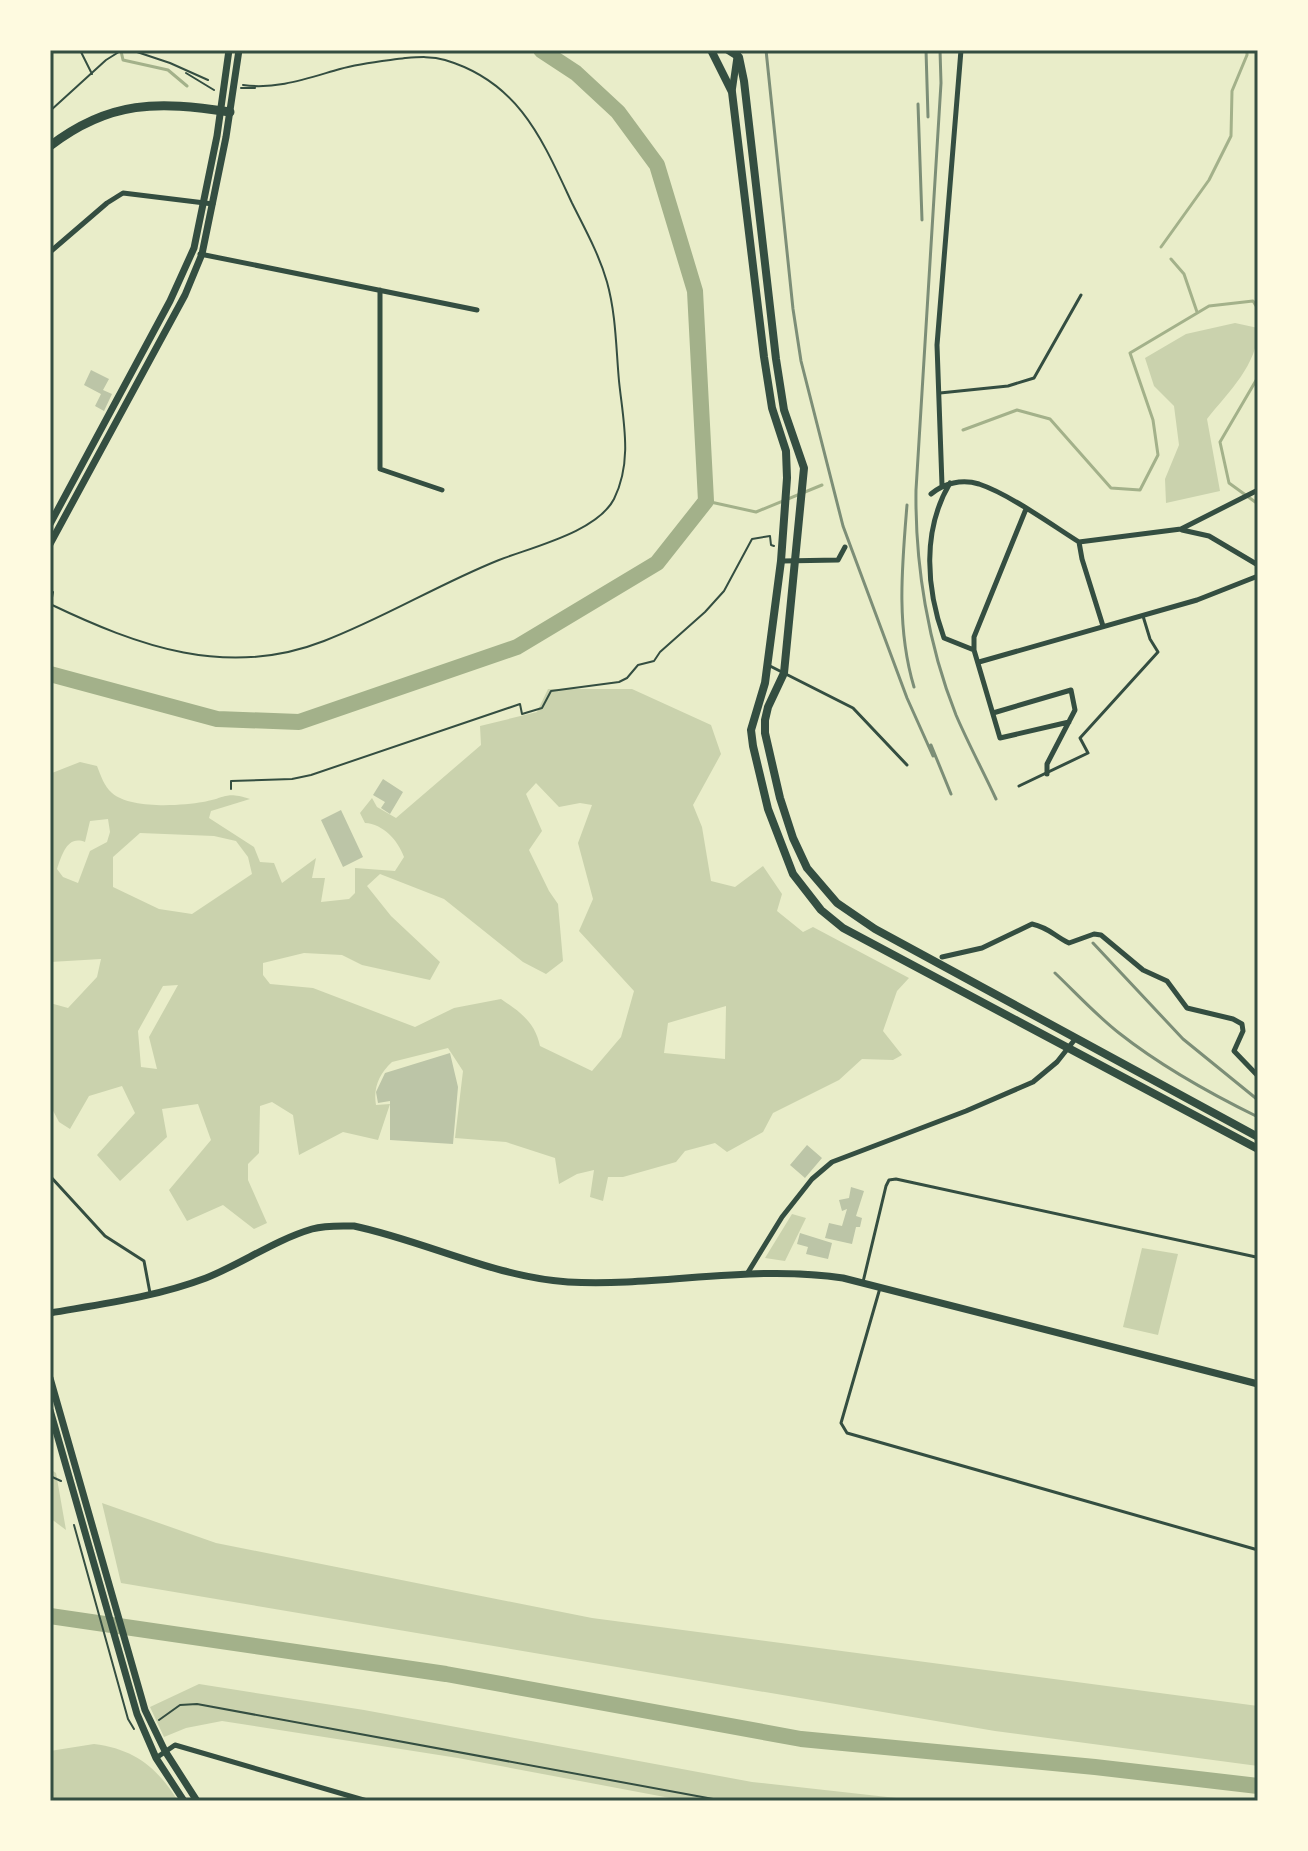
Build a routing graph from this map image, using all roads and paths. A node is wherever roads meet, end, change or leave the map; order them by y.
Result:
1 (80, 50) edge
2 (122, 50) edge
3 (131, 50) edge
4 (229, 50) edge
5 (239, 50) edge
6 (711, 50) edge
7 (728, 50) edge
8 (961, 50) edge
9 (738, 54) edge
10 (185, 71) junction
11 (92, 75) junction
12 (208, 80) dead end
13 (238, 86) junction
14 (260, 87) junction
15 (732, 92) junction
16 (223, 105) junction
17 (50, 111) edge
18 (50, 146) edge
19 (209, 203) junction
20 (50, 252) edge
21 (192, 253) junction
22 (202, 254) junction
23 (380, 290) junction
24 (1081, 295) dead end
25 (477, 310) dead end
26 (940, 393) junction
27 (950, 483) junction
28 (942, 485) junction
29 (442, 490) dead end
30 (1255, 492) edge
31 (931, 494) dead end
32 (64, 499) junction
33 (73, 503) junction
34 (1026, 509) junction
35 (50, 524) edge
36 (1181, 529) junction
37 (1079, 542) junction
38 (50, 544) edge
39 (780, 544) junction
40 (845, 547) dead end
41 (781, 561) junction
42 (793, 561) junction
43 (1258, 565) edge
44 (1258, 576) edge
45 (50, 590) edge
46 (51, 604) edge
47 (1143, 616) junction
48 (1103, 626) junction
49 (974, 650) junction
50 (979, 662) junction
51 (768, 665) junction
52 (784, 673) junction
53 (993, 713) junction
54 (1069, 722) junction
55 (907, 765) dead end
56 (1047, 774) junction
57 (1019, 786) dead end
58 (231, 789) dead end
59 (942, 957) dead end
60 (1076, 1037) junction
61 (1070, 1047) junction
62 (1258, 1076) edge
63 (1258, 1137) edge
64 (1258, 1149) edge
65 (50, 1176) edge
66 (1256, 1257) dead end
67 (747, 1274) junction
68 (863, 1282) junction
69 (881, 1286) junction
70 (150, 1293) junction
71 (50, 1313) edge
72 (50, 1378) edge
73 (1258, 1384) edge
74 (50, 1410) edge
75 (63, 1444) junction
76 (50, 1476) edge
77 (62, 1482) dead end
78 (74, 1526) dead end
79 (1258, 1550) edge
80 (141, 1712) junction
81 (159, 1720) dead end
82 (134, 1729) dead end
83 (165, 1751) junction
84 (156, 1758) junction
85 (184, 1801) edge
86 (197, 1801) edge
87 (367, 1801) edge
88 (724, 1801) edge

1 - 11 path
2 - 11 path
3 - 10 path
4 - 16 street
5 - 13 street
6 - 9 main road
6 - 15 main road
7 - 9 main road
8 - 26 street
9 - 15 street
9 - 42 main road
10 - 12 path
10 - 16 path
11 - 17 path
13 - 14 path
13 - 14 path
13 - 16 street
14 - 46 path
15 - 39 main road
16 - 18 highway
16 - 19 street
19 - 20 street
19 - 21 street
19 - 22 street
21 - 22 street
21 - 32 street
22 - 23 street
22 - 33 street
23 - 25 street
23 - 29 street
24 - 26 lane
26 - 28 street
27 - 28 street
27 - 34 street
27 - 49 street
28 - 31 street
30 - 36 street
32 - 33 street
32 - 35 street
33 - 38 street
34 - 37 street
34 - 49 street
36 - 37 street
36 - 43 street
37 - 48 street
39 - 41 main road
39 - 58 path
40 - 42 street
41 - 42 street
41 - 51 main road
42 - 52 main road
44 - 47 street
45 - 46 path
47 - 48 street
47 - 56 lane
48 - 50 street
49 - 50 street
50 - 53 street
51 - 52 lane
51 - 61 main road
52 - 55 lane
52 - 60 main road
53 - 54 street
53 - 54 street
54 - 56 street
56 - 57 lane
59 - 62 street
60 - 61 street
60 - 63 main road
61 - 64 main road
61 - 67 street
65 - 70 lane
66 - 68 lane
67 - 68 street
67 - 70 street
68 - 69 street
69 - 73 street
69 - 79 lane
70 - 71 street
72 - 75 street
74 - 75 street
75 - 80 street
76 - 77 path
78 - 82 path
80 - 83 street
80 - 84 street
81 - 88 path
83 - 84 street
83 - 86 street
83 - 87 street
84 - 85 street

